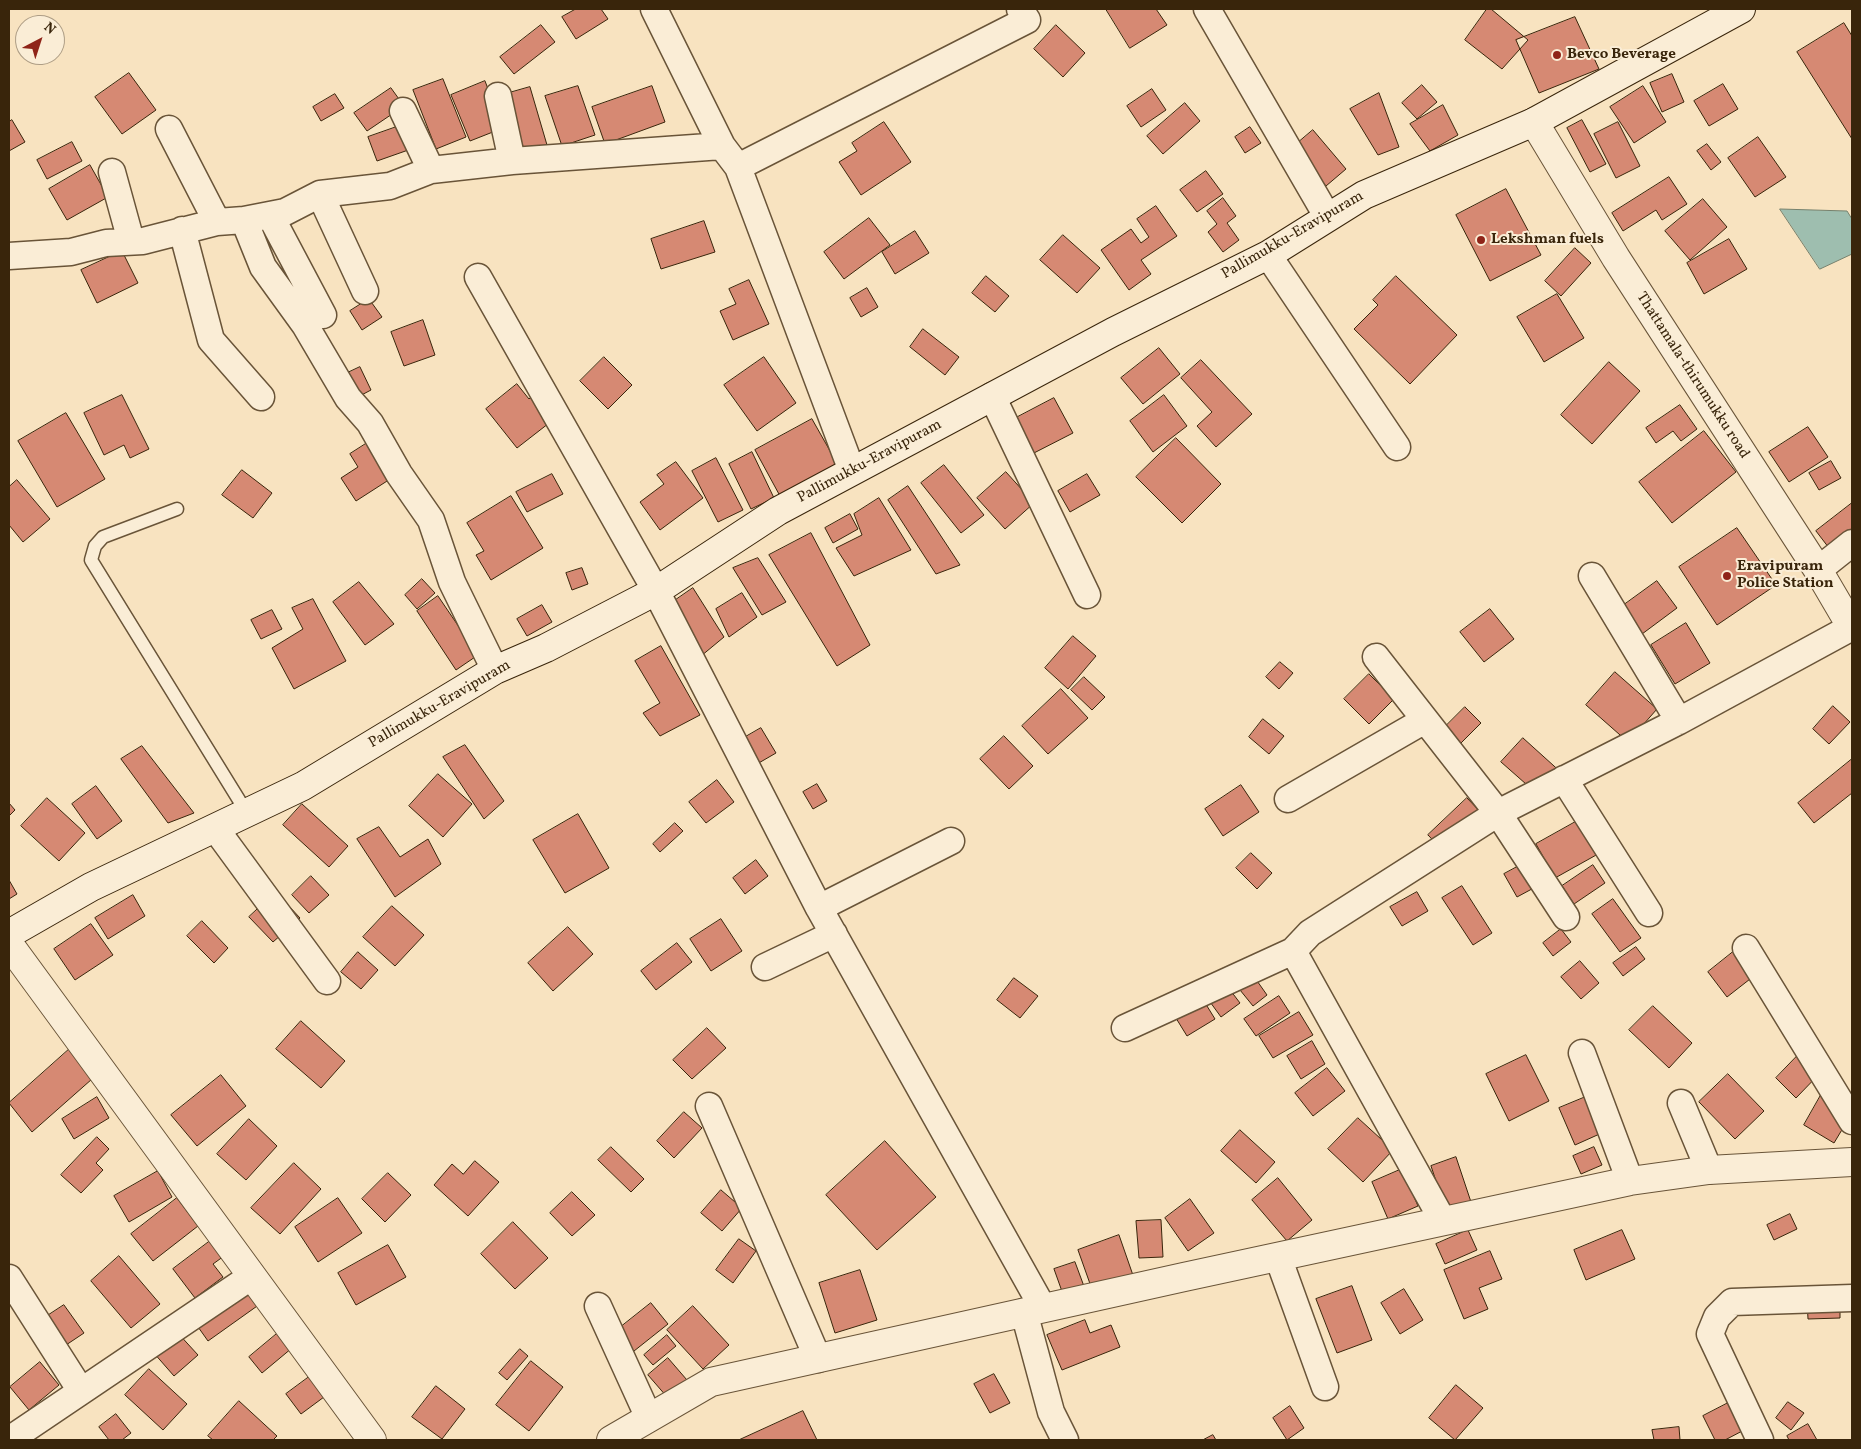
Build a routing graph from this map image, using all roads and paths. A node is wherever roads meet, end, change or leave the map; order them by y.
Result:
1 (1020, 9) edge
2 (1207, 9) edge
3 (1741, 9) edge
4 (658, 10) edge
5 (498, 96) dead end
6 (403, 111) dead end
7 (1534, 122) junction
8 (169, 129) dead end
9 (722, 146) junction
10 (512, 161) junction
11 (738, 167) junction
12 (431, 170) junction
13 (112, 172) dead end
14 (320, 194) junction
15 (270, 215) junction
16 (1327, 216) junction
17 (244, 220) junction
18 (218, 222) junction
19 (182, 230) junction
20 (131, 241) junction
21 (1268, 255) junction
22 (9, 256) edge
23 (478, 277) dead end
24 (365, 291) dead end
25 (323, 315) dead end
26 (992, 396) junction
27 (261, 397) dead end
28 (1397, 447) dead end
29 (852, 471) junction
30 (177, 509) dead end
31 (1852, 543) edge
32 (1818, 570) junction
33 (1592, 576) dead end
34 (656, 591) junction
35 (1087, 596) dead end
36 (1852, 627) edge
37 (1376, 657) dead end
38 (495, 670) junction
39 (1425, 720) junction
40 (1679, 721) junction
41 (1564, 779) junction
42 (1288, 799) dead end
43 (247, 813) junction
44 (1498, 813) junction
45 (215, 828) junction
46 (951, 841) dead end
47 (819, 908) junction
48 (1649, 913) dead end
49 (1566, 917) dead end
50 (9, 934) edge
51 (834, 934) junction
52 (9, 944) edge
53 (1746, 948) dead end
54 (1293, 951) junction
55 (765, 967) dead end
56 (327, 981) dead end
57 (1125, 1028) dead end
58 (1582, 1053) dead end
59 (1843, 1088) edge
60 (1682, 1103) dead end
61 (709, 1106) dead end
62 (1852, 1121) edge
63 (1852, 1162) edge
64 (1709, 1170) junction
65 (1630, 1181) junction
66 (1443, 1221) junction
67 (1278, 1257) junction
68 (252, 1276) junction
69 (9, 1278) edge
70 (1852, 1298) edge
71 (598, 1306) dead end
72 (1034, 1310) junction
73 (818, 1358) junction
74 (1325, 1387) dead end
75 (81, 1391) junction
76 (649, 1418) junction
77 (9, 1440) edge
78 (371, 1440) edge
79 (611, 1440) edge
80 (1065, 1440) edge
81 (1760, 1440) edge

1 - 11 street
2 - 16 street
3 - 7 street, Pallimukku-Eravipuram
4 - 9 street
5 - 10 street
6 - 12 street
7 - 16 street, Pallimukku-Eravipuram
7 - 32 street, Thattamala-thirumukku road
8 - 18 street
9 - 10 street
9 - 11 street
10 - 12 street
11 - 29 street
12 - 14 street
13 - 20 street
14 - 15 street
14 - 24 street
15 - 17 street
15 - 25 street
16 - 21 street, Pallimukku-Eravipuram
17 - 18 street
17 - 38 street
18 - 19 street
19 - 20 street
19 - 27 street
20 - 22 street
21 - 26 street, Pallimukku-Eravipuram
21 - 28 street
23 - 34 street
26 - 29 street, Pallimukku-Eravipuram
26 - 35 street
29 - 34 street, Pallimukku-Eravipuram
30 - 43 lane
31 - 32 street
32 - 36 street, Thattamala-thirumukku road
33 - 40 street
34 - 38 street, Pallimukku-Eravipuram
34 - 47 street
36 - 40 street
37 - 39 street
38 - 43 street, Pallimukku-Eravipuram
39 - 42 street
39 - 44 street
40 - 41 street
41 - 44 street
41 - 48 street
43 - 45 street, Pallimukku-Eravipuram
44 - 49 street
44 - 54 street
45 - 50 street, Pallimukku-Eravipuram
45 - 56 street
46 - 47 street
47 - 51 street
51 - 55 street
51 - 72 street
52 - 68 street
53 - 59 street
54 - 57 street
54 - 66 street
58 - 65 street
59 - 62 street
60 - 64 street
61 - 73 street
63 - 64 street
64 - 65 street
65 - 66 street
66 - 67 street
67 - 72 street
67 - 74 street
68 - 75 street
68 - 78 street
69 - 75 street
70 - 81 street
71 - 76 street
72 - 73 street
72 - 80 street
73 - 76 street
75 - 77 street
76 - 79 street

